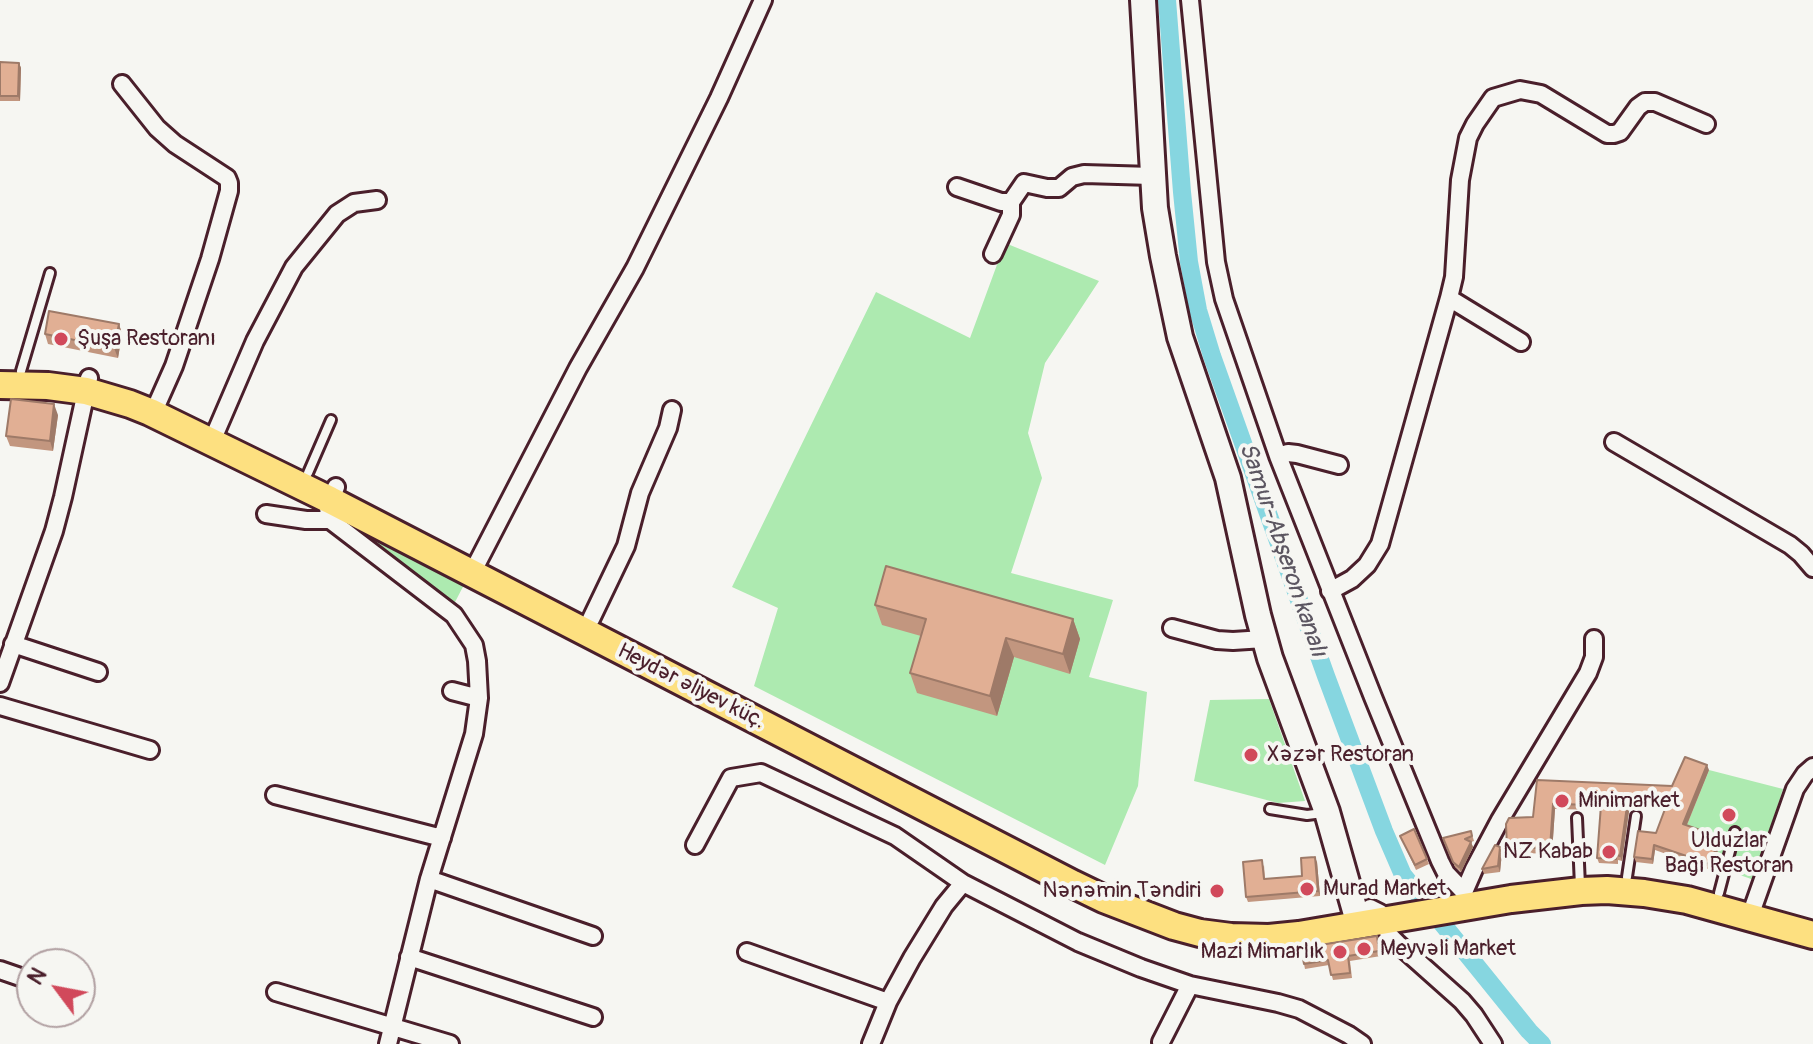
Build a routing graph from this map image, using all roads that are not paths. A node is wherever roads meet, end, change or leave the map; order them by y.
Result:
1 (763, 0) edge
2 (1143, 0) edge
3 (1190, 0) edge
4 (122, 84) dead end
5 (1706, 124) dead end
6 (1152, 176) junction
7 (957, 187) dead end
8 (377, 200) dead end
9 (1011, 202) junction
10 (993, 254) dead end
11 (50, 273) dead end
12 (1449, 298) junction
13 (1521, 342) dead end
14 (7, 376) edge
15 (88, 384) junction
16 (158, 402) junction
17 (672, 410) dead end
18 (331, 420) dead end
19 (214, 435) junction
20 (1614, 442) dead end
21 (1278, 456) junction
22 (1339, 465) dead end
23 (308, 473) junction
24 (332, 502) junction
25 (266, 514) dead end
26 (475, 567) junction
27 (1813, 568) edge
28 (1330, 591) junction
29 (591, 619) junction
30 (1172, 628) dead end
31 (1264, 639) junction
32 (1594, 639) dead end
33 (13, 644) junction
34 (98, 672) dead end
35 (0, 683) edge
36 (452, 691) dead end
37 (479, 698) junction
38 (0, 706) edge
39 (150, 750) dead end
40 (1813, 767) edge
41 (275, 795) dead end
42 (1270, 809) dead end
43 (1327, 812) junction
44 (1636, 816) dead end
45 (1577, 818) dead end
46 (1735, 832) dead end
47 (442, 838) junction
48 (695, 845) dead end
49 (1627, 877) junction
50 (429, 879) junction
51 (963, 883) junction
52 (1580, 884) junction
53 (1719, 893) junction
54 (1462, 900) junction
55 (1752, 909) junction
56 (1375, 915) junction
57 (1813, 920) edge
58 (1813, 935) edge
59 (593, 936) dead end
60 (747, 952) dead end
61 (409, 957) junction
62 (1190, 985) junction
63 (276, 992) dead end
64 (888, 1002) junction
65 (593, 1017) dead end
66 (391, 1026) junction
67 (1161, 1042) dead end
68 (388, 1044) edge
69 (450, 1044) edge
70 (871, 1044) edge
71 (1362, 1044) edge
72 (1493, 1044) edge

1 - 26 street
2 - 6 street
3 - 21 street
4 - 16 street
5 - 12 street
6 - 9 street
6 - 31 street
7 - 9 street
8 - 19 street
9 - 10 street
11 - 14 lane
12 - 13 street
12 - 28 street
14 - 15 main road, Heydər Əliyev küç.
15 - 16 main road, Heydər Əliyev küç.
15 - 19 main road, Heydər Əliyev küç.
15 - 33 street
16 - 19 main road, Heydər Əliyev küç.
17 - 29 street
18 - 23 lane
19 - 23 main road, Heydər Əliyev küç.
19 - 24 main road, Heydər Əliyev küç.
20 - 27 street
21 - 22 street
21 - 28 street
23 - 24 main road, Heydər Əliyev küç.
24 - 25 street
24 - 26 main road, Heydər Əliyev küç.
24 - 37 street
26 - 29 main road, Heydər Əliyev küç.
26 - 56 main road, Heydər Əliyev küç.
28 - 54 street
29 - 56 main road, Heydər Əliyev küç.
30 - 31 street
31 - 43 street
32 - 54 street
33 - 34 street
33 - 35 street
36 - 37 street
37 - 47 street
38 - 39 street
40 - 55 street
41 - 47 street
42 - 43 lane
43 - 56 street
44 - 49 lane
45 - 52 lane
46 - 53 lane
47 - 50 street
48 - 51 street
49 - 52 main road
49 - 53 main road
50 - 59 street
50 - 61 street
51 - 62 street
51 - 64 street
52 - 54 main road
52 - 55 main road
53 - 55 main road
54 - 56 main road
55 - 57 main road
55 - 58 main road
56 - 72 street
60 - 64 street
61 - 65 street
61 - 66 street
62 - 67 street
62 - 71 street
63 - 66 street
64 - 70 street
66 - 68 street
66 - 69 street

